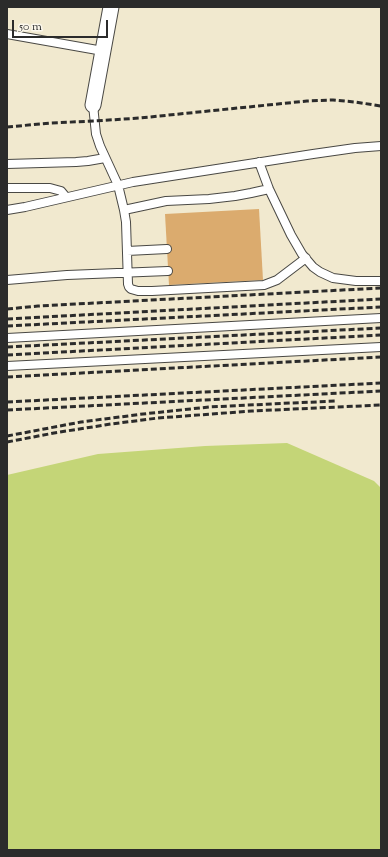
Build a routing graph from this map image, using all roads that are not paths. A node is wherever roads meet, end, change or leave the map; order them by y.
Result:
1 (111, 7) edge
2 (7, 34) edge
3 (104, 51) junction
4 (93, 105) joint
5 (381, 146) edge
6 (106, 158) junction
7 (259, 162) junction
8 (7, 164) edge
9 (118, 185) junction
10 (7, 188) edge
11 (270, 189) junction
12 (66, 197) junction
13 (7, 210) edge
14 (124, 210) junction
15 (167, 249) dead end
16 (127, 251) junction
17 (306, 258) junction
18 (168, 271) dead end
19 (127, 272) junction
20 (7, 280) edge
21 (381, 281) edge
22 (381, 318) edge
23 (7, 338) edge
24 (381, 347) edge
25 (7, 366) edge

1 - 3 street
2 - 3 lane
3 - 4 street
4 - 6 lane
5 - 7 lane
6 - 8 lane
6 - 9 lane
7 - 9 lane
7 - 11 lane
9 - 12 lane
9 - 14 lane
10 - 12 lane
11 - 14 lane
11 - 17 lane
12 - 13 lane
14 - 16 lane
15 - 16 lane
16 - 19 lane
17 - 19 lane
17 - 21 lane
18 - 19 lane
19 - 20 lane
22 - 23 lane
24 - 25 lane

